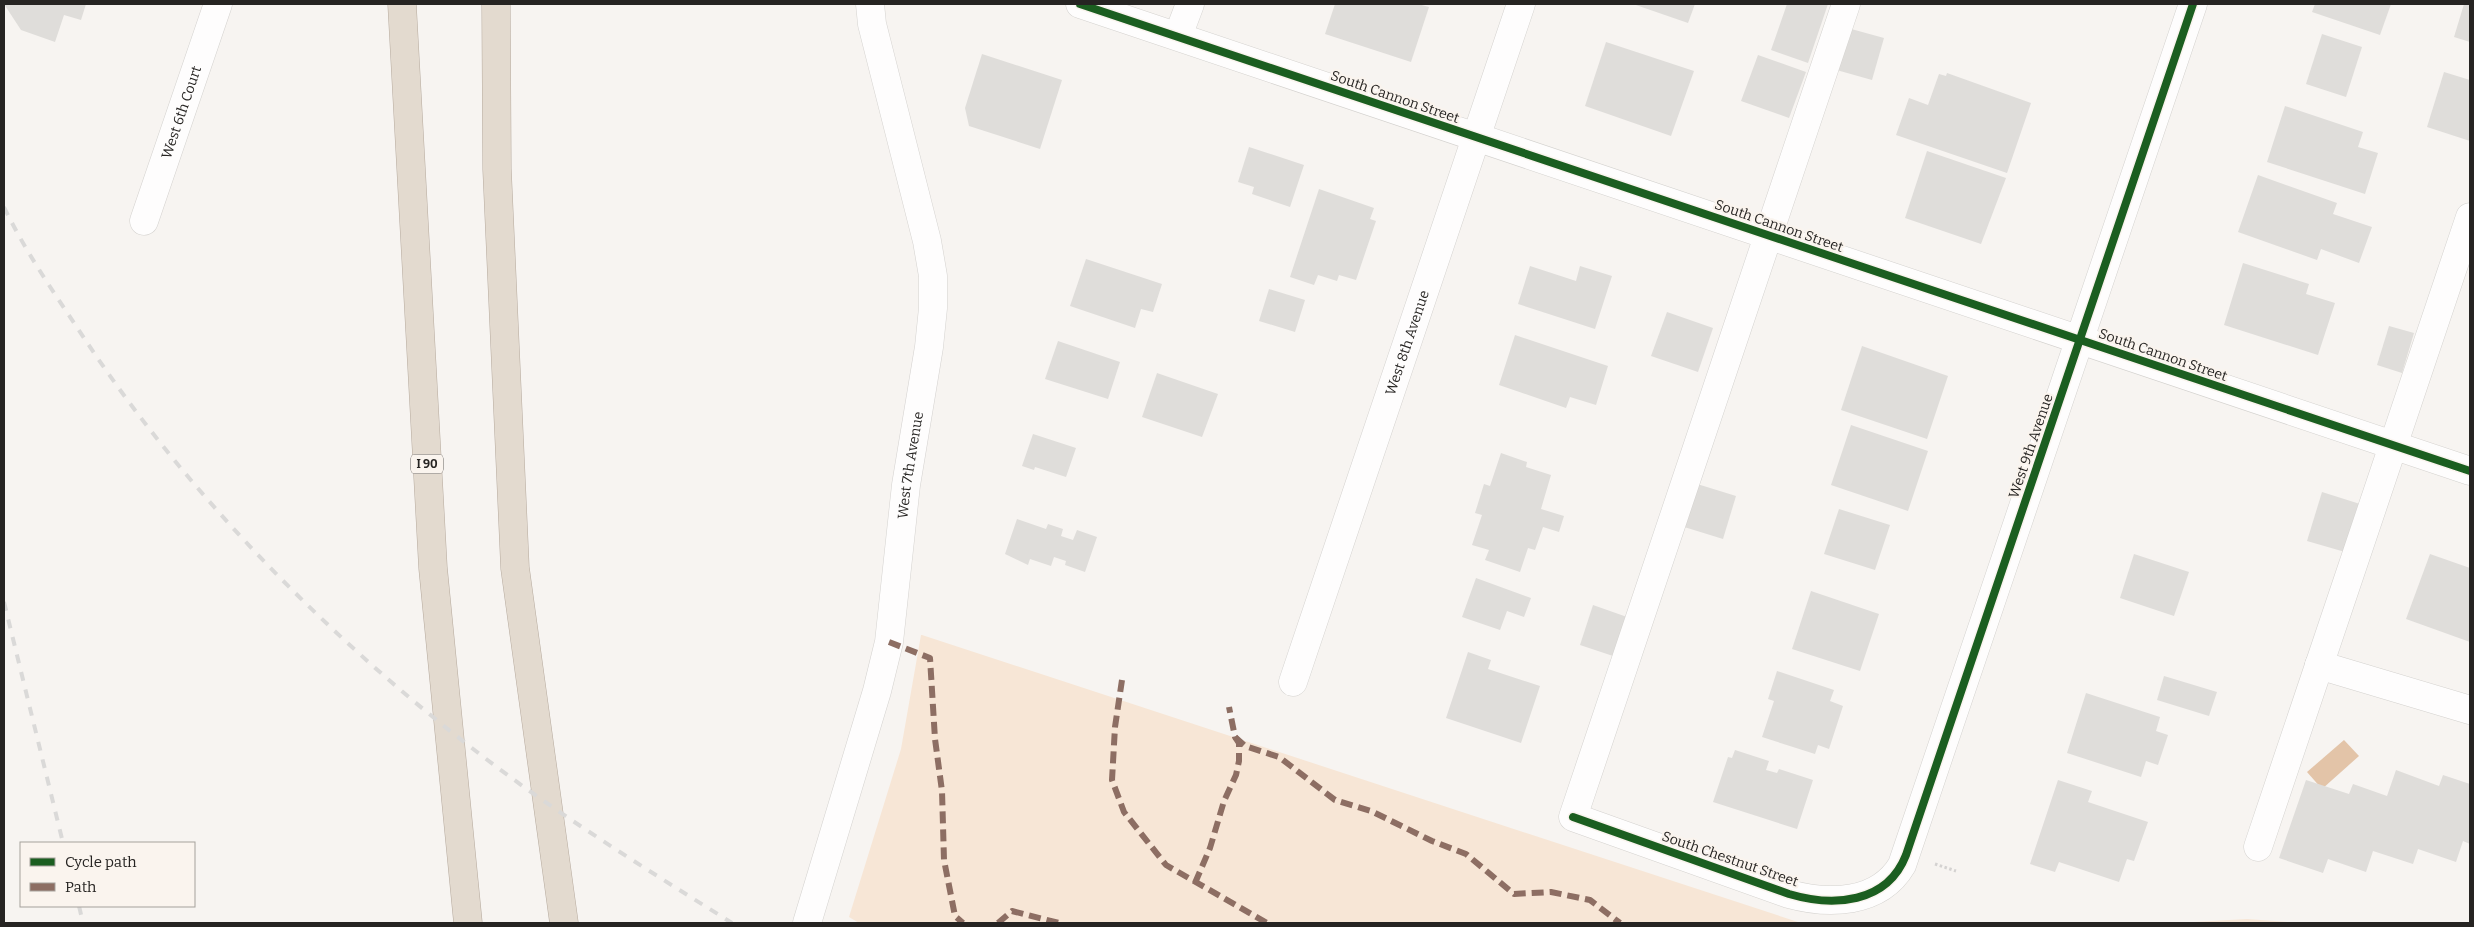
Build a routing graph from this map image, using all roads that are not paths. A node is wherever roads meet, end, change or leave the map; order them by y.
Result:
1 (218, 4) edge
2 (402, 4) edge
3 (496, 4) edge
4 (870, 4) edge
5 (1080, 4) edge
6 (1190, 4) edge
7 (1521, 4) edge
8 (1846, 4) edge
9 (2193, 4) edge
10 (1178, 36) junction
11 (1476, 138) junction
12 (2470, 216) edge
13 (144, 221) dead end
14 (1768, 235) junction
15 (2080, 340) junction
16 (2394, 446) junction
17 (2470, 471) edge
18 (2319, 665) junction
19 (1293, 682) dead end
20 (2470, 710) edge
21 (2258, 847) dead end
22 (1880, 888) joint
23 (468, 923) edge
24 (564, 923) edge
25 (807, 923) edge

1 - 13 street, West 6th Court
2 - 23 highway, I 90
3 - 24 highway
4 - 25 street, West 7th Avenue
5 - 10 street, South Cannon Street
6 - 10 street
7 - 11 street, West 8th Avenue
8 - 14 street
9 - 15 street, West 9th Avenue
10 - 11 street, South Cannon Street
11 - 14 street, South Cannon Street
11 - 19 street, West 8th Avenue
12 - 16 street
14 - 15 street, South Cannon Street
14 - 22 street, South Chestnut Street
15 - 16 street, South Cannon Street
15 - 22 street, West 9th Avenue
16 - 17 street, South Cannon Street
16 - 18 street
18 - 20 street
18 - 21 street

